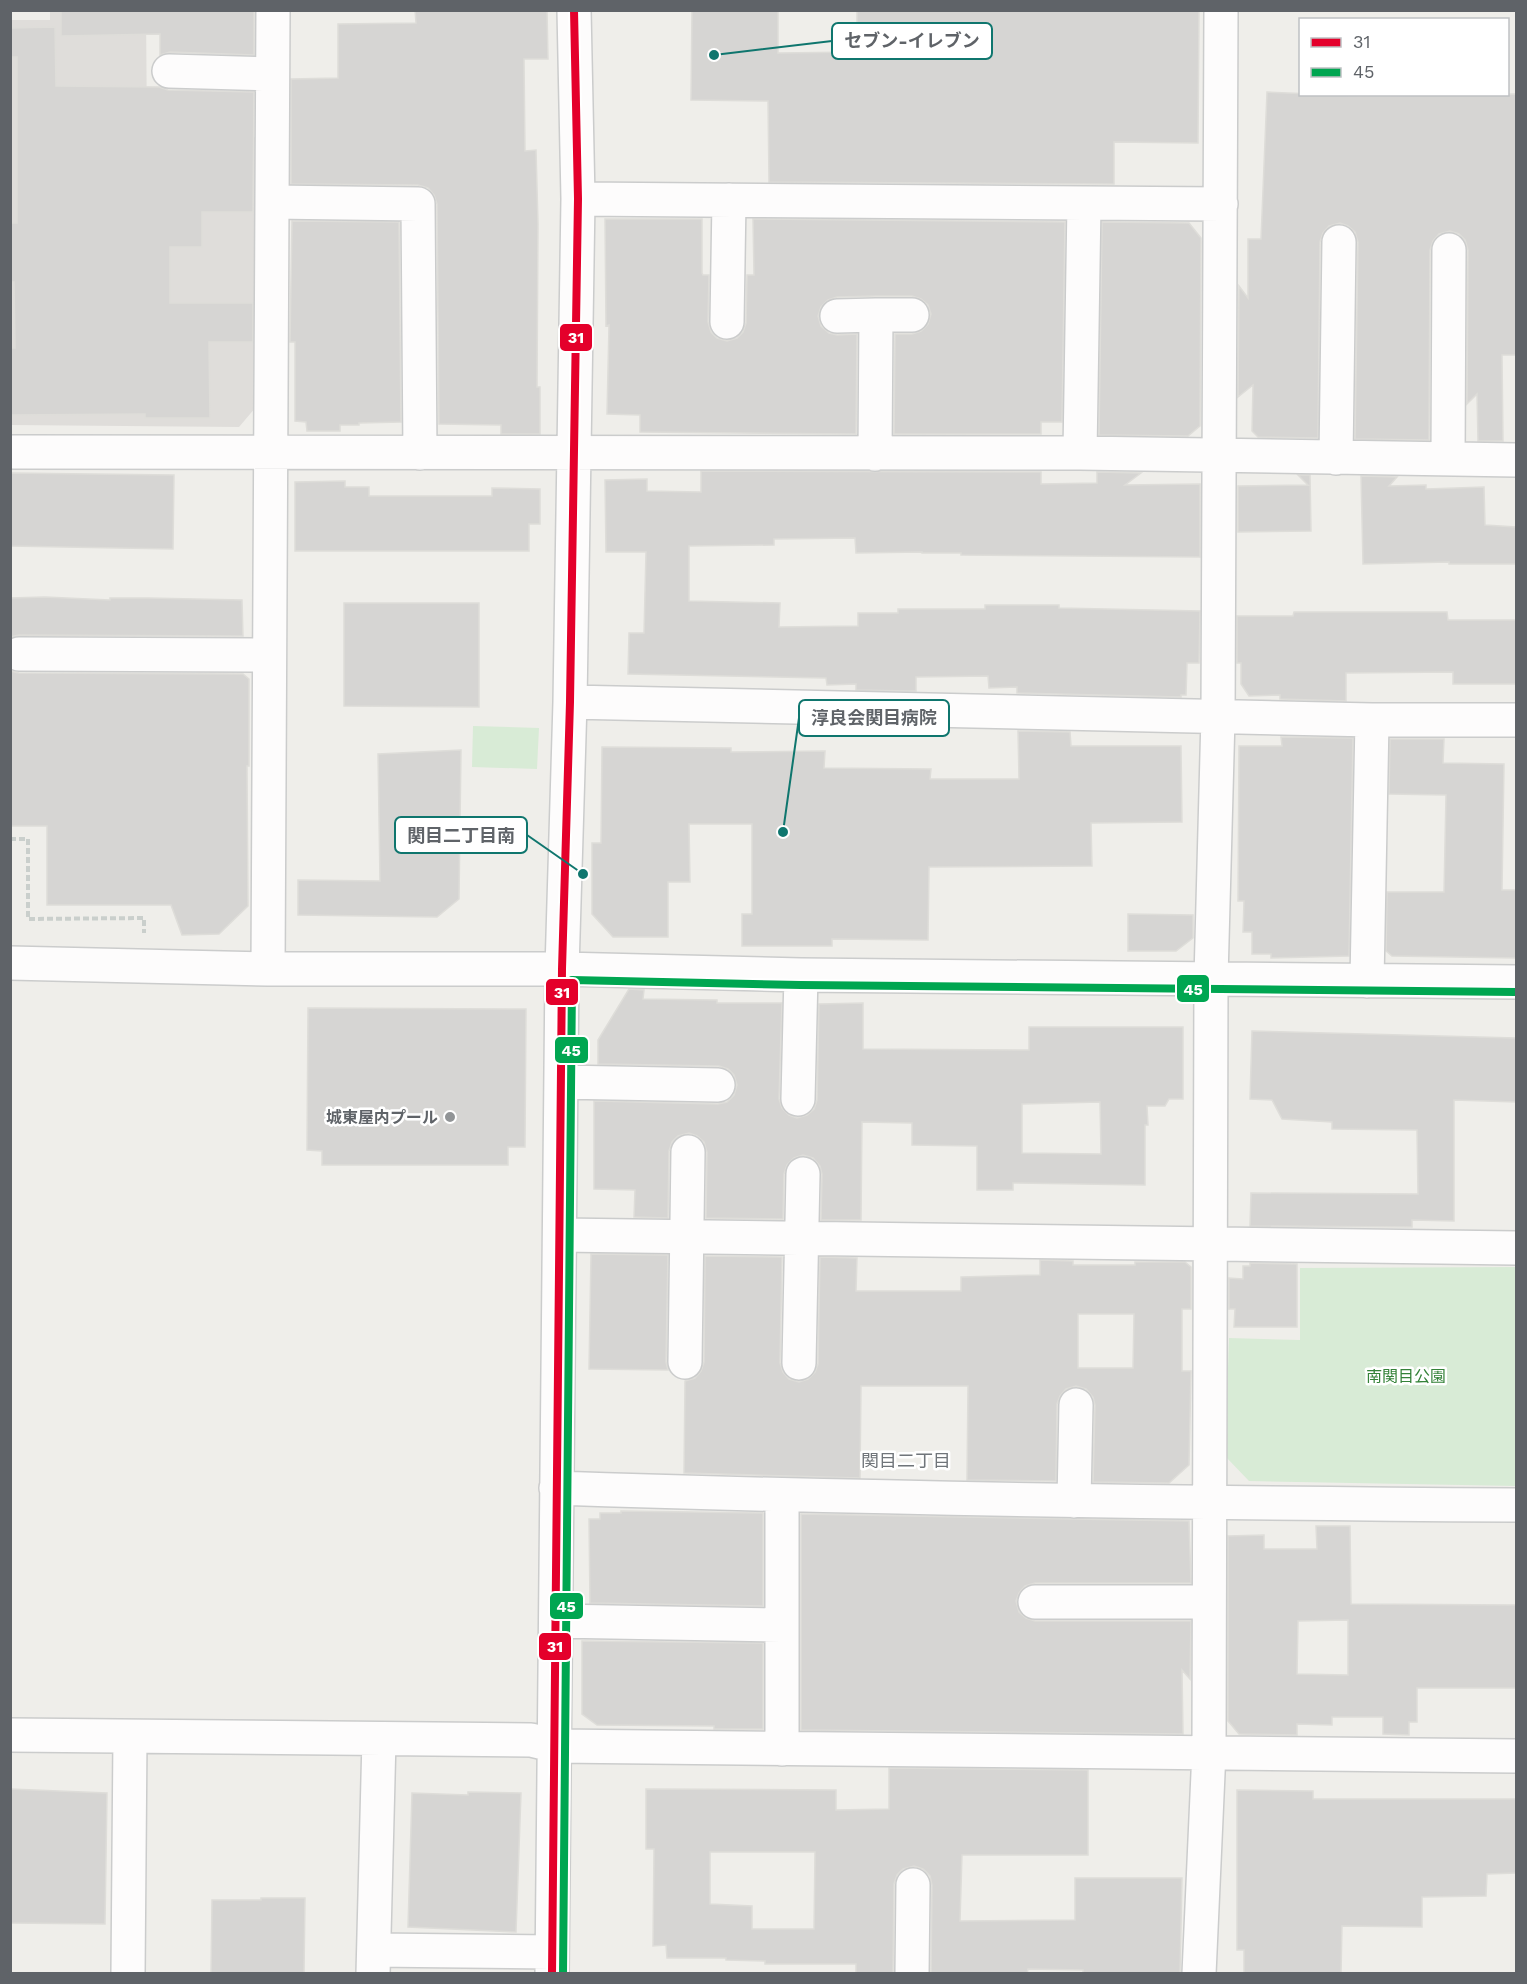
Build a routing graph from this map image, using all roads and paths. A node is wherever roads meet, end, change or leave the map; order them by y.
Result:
1 (273, 10) edge
2 (574, 10) edge
3 (1221, 10) edge
4 (169, 71) dead end
5 (272, 74) junction
6 (578, 199) junction
7 (729, 200) junction
8 (272, 202) junction
9 (1084, 203) junction
10 (1221, 204) junction
11 (1339, 242) dead end
12 (1449, 250) dead end
13 (876, 315) junction
14 (912, 315) dead end
15 (837, 316) dead end
16 (727, 322) dead end
17 (13, 452) dead end
18 (270, 453) junction
19 (420, 453) junction
20 (1080, 453) junction
21 (573, 454) junction
22 (875, 454) junction
23 (1219, 457) junction
24 (1336, 458) junction
25 (1448, 459) junction
26 (1516, 460) edge
27 (19, 654) dead end
28 (269, 655) junction
29 (570, 702) junction
30 (1218, 717) junction
31 (1372, 720) junction
32 (1516, 720) edge
33 (10, 839) edge
34 (144, 937) dead end
35 (10, 963) edge
36 (268, 969) junction
37 (562, 969) junction
38 (801, 975) junction
39 (1211, 978) junction
40 (1367, 981) junction
41 (1516, 982) edge
42 (561, 1082) junction
43 (718, 1085) dead end
44 (798, 1099) dead end
45 (688, 1152) dead end
46 (803, 1174) dead end
47 (560, 1235) junction
48 (687, 1236) junction
49 (802, 1239) junction
50 (1209, 1243) junction
51 (1516, 1248) edge
52 (685, 1362) dead end
53 (799, 1363) dead end
54 (1076, 1406) dead end
55 (556, 1488) junction
56 (782, 1496) junction
57 (1074, 1501) junction
58 (1208, 1503) junction
59 (1516, 1505) edge
60 (1035, 1602) dead end
61 (1209, 1602) junction
62 (556, 1621) junction
63 (781, 1625) junction
64 (10, 1735) edge
65 (130, 1737) junction
66 (379, 1739) junction
67 (556, 1746) junction
68 (782, 1749) junction
69 (1209, 1751) junction
70 (1516, 1756) edge
71 (913, 1885) dead end
72 (374, 1962) edge
73 (552, 1963) edge
74 (128, 1974) edge
75 (912, 1974) edge
76 (1199, 1974) edge

1 - 5 street
2 - 6 street
3 - 10 street
4 - 5 street
5 - 8 street
6 - 7 street
6 - 21 street
7 - 9 street
7 - 16 street
8 - 18 street
8 - 19 street
9 - 10 street
9 - 20 street
10 - 23 street
11 - 24 street
12 - 25 street
13 - 14 street
13 - 15 street
13 - 22 street
17 - 18 street
18 - 19 street
18 - 28 street
19 - 21 street
20 - 22 street
20 - 23 street
21 - 22 street
21 - 29 street
23 - 24 street
23 - 30 street
24 - 25 street
25 - 26 street
27 - 28 street
28 - 36 street
29 - 30 street
29 - 37 street
30 - 31 street
30 - 39 street
31 - 32 street
31 - 40 street
33 - 34 path
35 - 36 street
36 - 37 street
37 - 38 street
37 - 42 street
38 - 39 street
38 - 44 street
39 - 40 street
39 - 50 street
40 - 41 street
42 - 43 street
42 - 47 street
45 - 48 street
46 - 49 street
47 - 48 street
47 - 55 street
48 - 49 street
48 - 52 street
49 - 50 street
49 - 53 street
50 - 51 street
50 - 58 street
54 - 57 street
55 - 56 street
55 - 62 street
56 - 57 street
56 - 63 street
57 - 58 street
58 - 59 street
58 - 61 street
60 - 61 street
61 - 69 street
62 - 63 street
62 - 67 street
63 - 68 street
64 - 65 street
65 - 66 street
65 - 74 street
66 - 67 street
66 - 72 street
67 - 68 street
67 - 73 street
68 - 69 street
69 - 70 street
69 - 76 street
71 - 75 street
72 - 73 street

